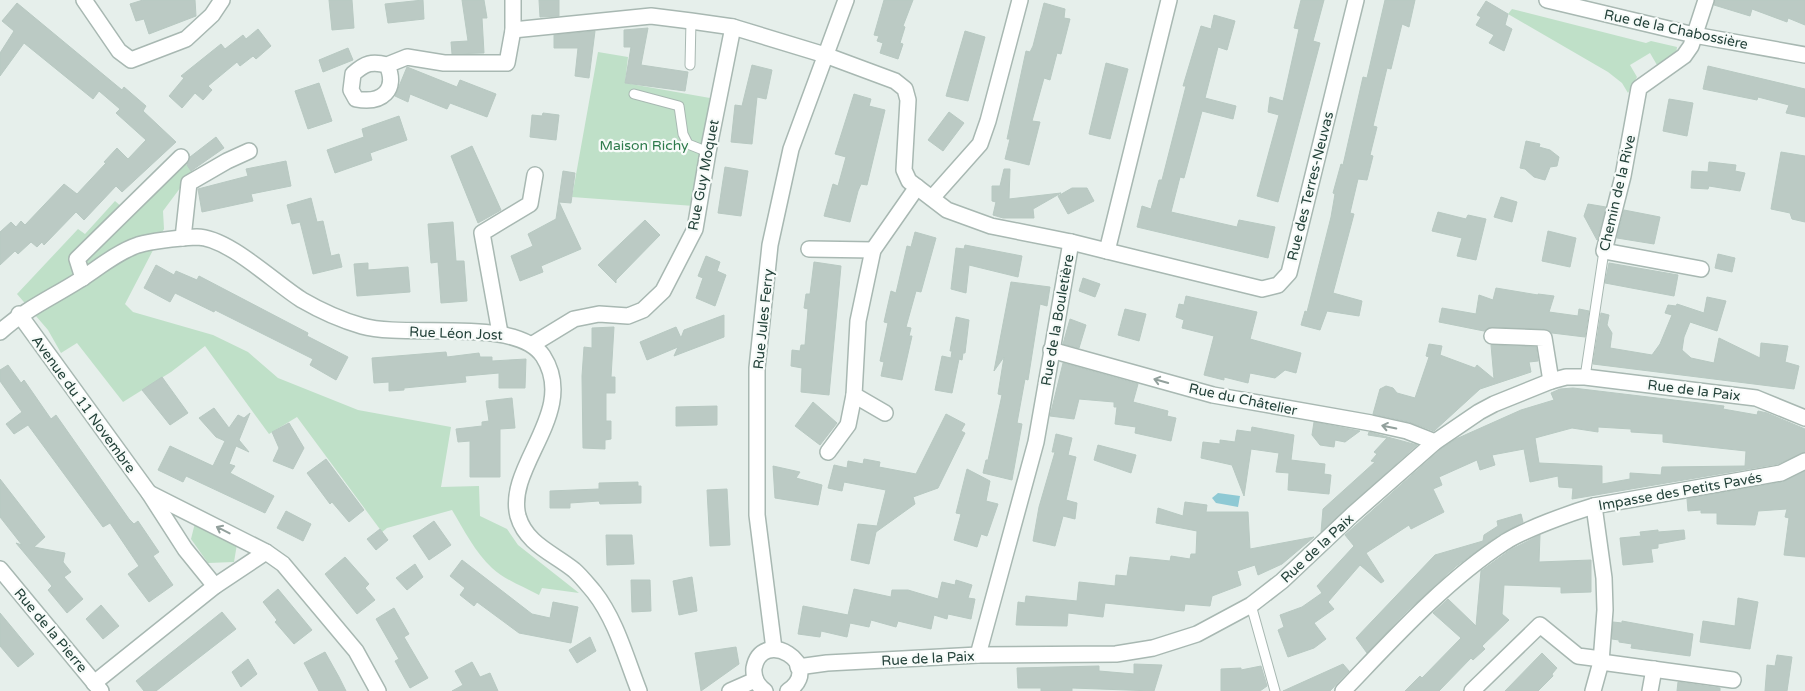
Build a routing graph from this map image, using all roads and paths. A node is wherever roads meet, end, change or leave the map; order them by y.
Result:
1 (84, 0) edge
2 (222, 0) edge
3 (513, 0) edge
4 (846, 0) edge
5 (1020, 0) edge
6 (1169, 0) edge
7 (1356, 0) edge
8 (1547, 0) edge
9 (1706, 0) edge
10 (691, 21) junction
11 (733, 27) junction
12 (513, 30) junction
13 (1694, 35) junction
14 (825, 55) junction
15 (1805, 55) edge
16 (387, 65) dead end
17 (690, 65) dead end
18 (634, 94) dead end
19 (249, 151) dead end
20 (708, 152) junction
21 (181, 157) dead end
22 (535, 176) dead end
23 (917, 187) junction
24 (932, 198) junction
25 (183, 238) junction
26 (1071, 242) junction
27 (809, 249) dead end
28 (873, 250) junction
29 (1106, 251) junction
30 (1604, 251) junction
31 (1701, 269) dead end
32 (83, 278) junction
33 (19, 314) junction
34 (0, 332) edge
35 (500, 333) junction
36 (1492, 336) dead end
37 (533, 344) junction
38 (1051, 350) junction
39 (1585, 377) junction
40 (1551, 381) junction
41 (854, 396) junction
42 (885, 413) dead end
43 (1805, 418) edge
44 (1435, 442) junction
45 (828, 452) dead end
46 (1805, 461) edge
47 (149, 493) junction
48 (1594, 506) junction
49 (266, 552) junction
50 (0, 570) edge
51 (215, 586) junction
52 (1251, 605) junction
53 (774, 649) junction
54 (978, 655) junction
55 (1601, 660) junction
56 (798, 667) junction
57 (1654, 669) junction
58 (1733, 680) dead end
59 (760, 685) edge
60 (98, 687) edge
61 (378, 691) edge
62 (639, 691) edge
63 (730, 691) edge
64 (788, 691) edge
65 (1275, 691) edge
66 (1343, 691) edge
67 (1472, 691) edge
68 (1593, 691) edge
69 (1650, 691) edge

1 - 2 street
3 - 12 street
4 - 14 street, Rue Jules Ferry
5 - 24 street
6 - 29 street
7 - 29 street, Rue des Terres-Neuvas
8 - 13 street, Rue de la Chabossière
9 - 13 street, Chemin de la Rive
10 - 11 street
10 - 12 street
10 - 17 lane
11 - 14 street
11 - 20 street, Rue Guy Moquet
12 - 16 street
13 - 15 street, Rue de la Chabossière
13 - 30 street, Chemin de la Rive
14 - 23 street
14 - 53 street, Rue Jules Ferry
18 - 20 lane
19 - 25 street
20 - 37 street, Rue Guy Moquet
21 - 32 street
22 - 35 street
23 - 24 street
23 - 28 street
24 - 26 street
25 - 32 street, Rue Léon Jost
25 - 35 street, Rue Léon Jost
26 - 29 street, Rue de la Bouletière
26 - 38 street, Rue de la Bouletière
27 - 28 street
28 - 41 street
30 - 31 street
30 - 39 lane, Chemin de la Rive
32 - 33 street, Rue Léon Jost
33 - 34 street, Rue Léon Jost
33 - 47 street, Avenue du 11 Novembre
35 - 37 street, Rue Léon Jost
36 - 40 street
37 - 62 street
44 -> 38 street, Rue du Châtelier
38 - 54 street, Rue de la Bouletière
39 - 40 street, Rue de la Paix
39 - 43 street, Rue de la Paix
40 - 44 street, Rue de la Paix
41 - 42 street
41 - 45 street
44 - 52 street, Rue de la Paix
46 - 48 street, Impasse des Petits Pavés
49 -> 47 street, Avenue du 11 Novembre
47 - 51 street, Avenue du 11 Novembre
48 - 55 street
48 - 66 street, Impasse des Petits Pavés
49 - 51 street
49 - 61 street, Avenue du 11 Novembre
50 - 60 street, Rue de la Pierre
51 - 60 street
52 - 54 street, Rue de la Paix
52 - 65 lane
53 - 56 street
53 - 59 street
54 - 56 street, Rue de la Paix
55 - 57 street
55 - 67 street
55 - 68 street
56 - 64 street
57 - 58 street
57 - 69 street
59 - 63 street

